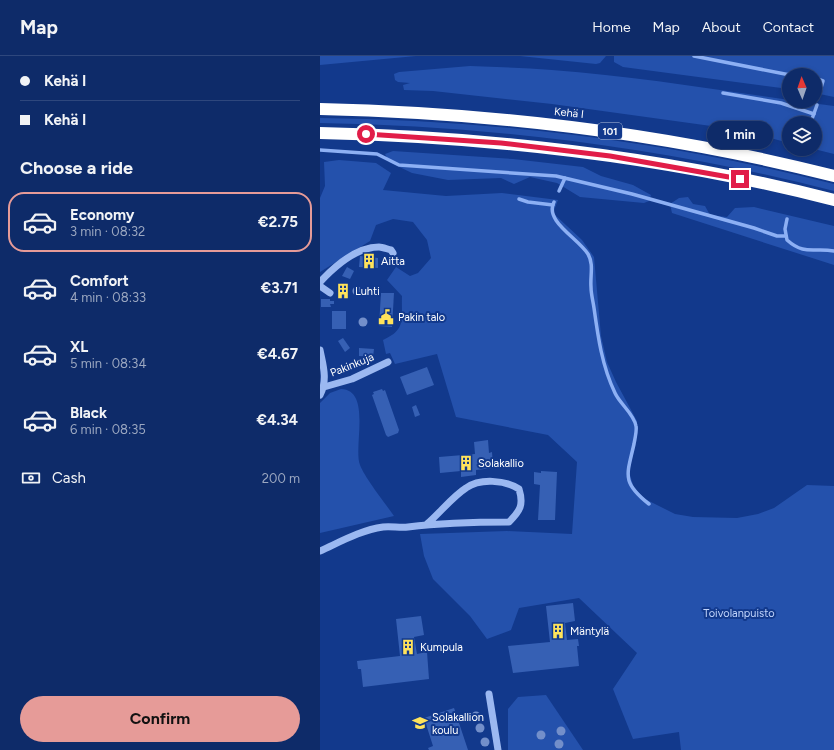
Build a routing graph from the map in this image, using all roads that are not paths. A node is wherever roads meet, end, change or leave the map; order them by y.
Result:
1 (320, 109) edge
2 (320, 133) edge
3 (834, 176) edge
4 (834, 200) edge
5 (393, 254) dead end
6 (320, 282) edge
7 (320, 286) edge
8 (330, 293) dead end
9 (320, 350) edge
10 (388, 362) dead end
11 (324, 387) junction
12 (320, 395) edge
13 (427, 524) junction
14 (320, 551) edge
15 (489, 694) dead end
16 (498, 750) edge

1 - 3 highway, Kehä I / 101
2 - 4 highway, 101
5 - 6 street
7 - 8 street
9 - 11 street
10 - 11 street, Pakinkuja
11 - 12 street
13 - 13 street
13 - 14 street
15 - 16 street

